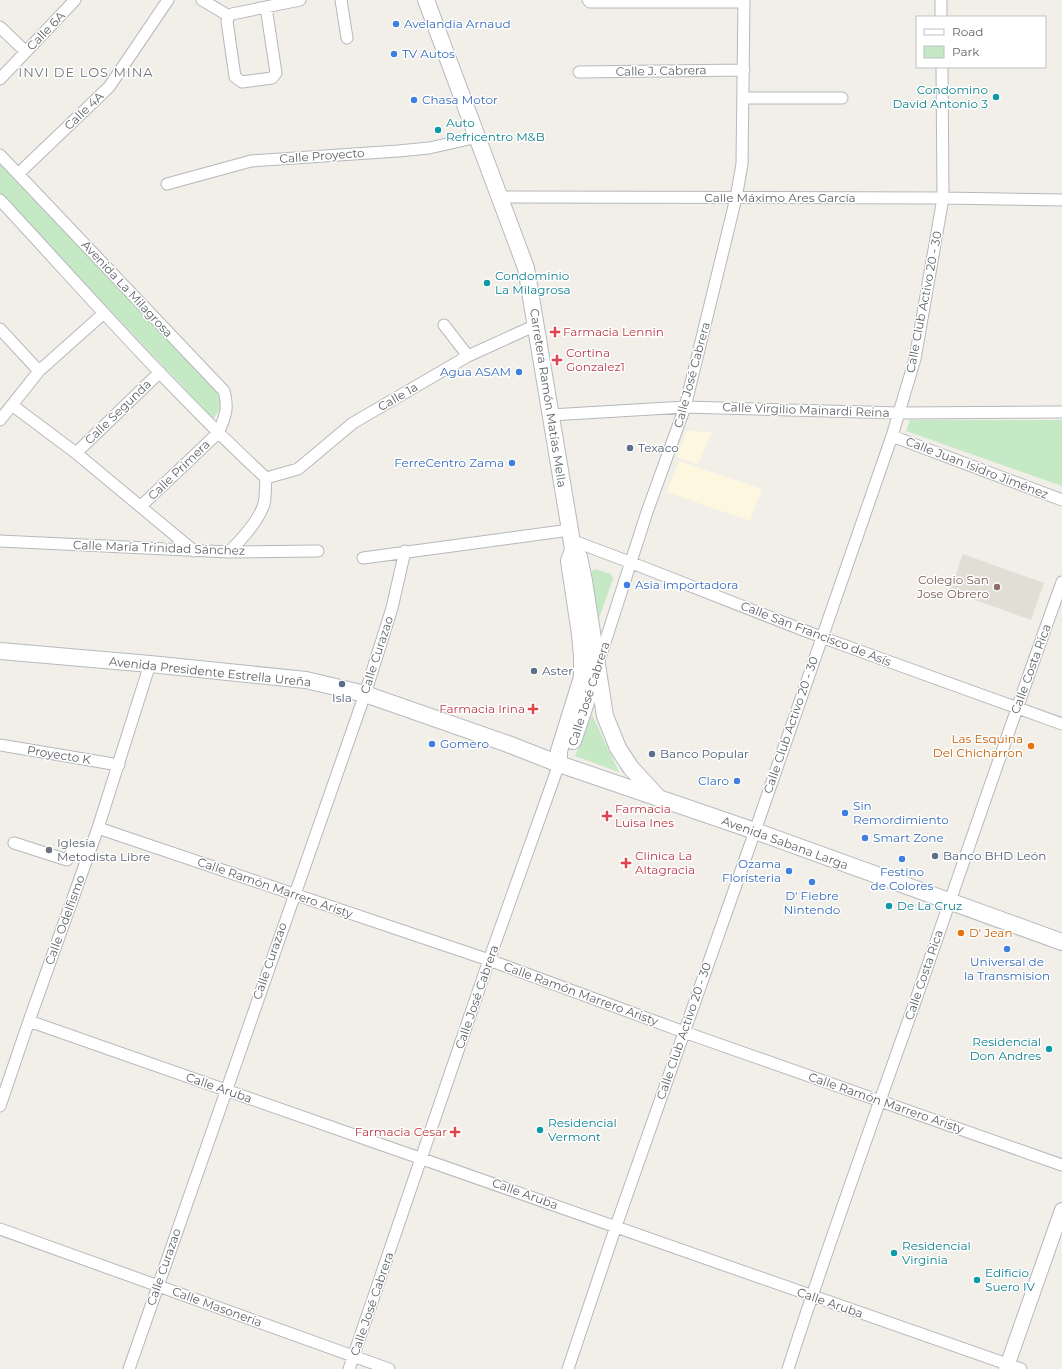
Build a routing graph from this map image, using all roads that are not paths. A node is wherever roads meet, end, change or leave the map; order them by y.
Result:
1 (75, 0) edge
2 (168, 0) edge
3 (202, 0) edge
4 (300, 0) edge
5 (341, 0) edge
6 (426, 0) edge
7 (588, 0) edge
8 (941, 0) edge
9 (661, 1) edge
10 (744, 1) edge
11 (266, 7) junction
12 (229, 16) junction
13 (941, 16) edge
14 (0, 27) edge
15 (347, 38) dead end
16 (26, 52) junction
17 (942, 68) edge
18 (744, 70) junction
19 (579, 72) dead end
20 (0, 79) edge
21 (744, 98) junction
22 (842, 98) dead end
23 (478, 137) junction
24 (0, 155) edge
25 (18, 174) junction
26 (167, 184) dead end
27 (499, 197) junction
28 (736, 198) junction
29 (943, 198) junction
30 (0, 200) edge
31 (1062, 200) edge
32 (104, 313) junction
33 (444, 325) dead end
34 (536, 325) junction
35 (0, 329) edge
36 (468, 356) junction
37 (39, 371) junction
38 (160, 372) junction
39 (12, 405) junction
40 (685, 407) junction
41 (1062, 412) edge
42 (900, 413) junction
43 (551, 415) junction
44 (0, 420) edge
45 (218, 433) junction
46 (892, 436) junction
47 (76, 452) junction
48 (266, 478) junction
49 (1062, 500) edge
50 (141, 506) junction
51 (571, 540) junction
52 (0, 541) edge
53 (194, 551) junction
54 (318, 551) dead end
55 (405, 551) junction
56 (229, 552) junction
57 (363, 558) dead end
58 (632, 563) junction
59 (1062, 582) edge
60 (821, 637) junction
61 (0, 651) edge
62 (150, 664) junction
63 (598, 666) junction
64 (365, 694) junction
65 (1017, 708) junction
66 (1062, 724) edge
67 (508, 744) joint
68 (0, 745) edge
69 (119, 764) junction
70 (559, 764) junction
71 (659, 798) junction
72 (98, 828) junction
73 (755, 831) junction
74 (14, 843) dead end
75 (89, 854) junction
76 (294, 894) junction
77 (950, 903) junction
78 (1062, 942) edge
79 (489, 960) junction
80 (29, 1021) junction
81 (684, 1032) junction
82 (225, 1090) junction
83 (880, 1101) junction
84 (0, 1106) edge
85 (422, 1158) junction
86 (1062, 1165) edge
87 (1062, 1210) edge
88 (616, 1226) junction
89 (0, 1229) edge
90 (158, 1286) junction
91 (811, 1296) junction
92 (354, 1356) junction
93 (1006, 1367) edge
94 (129, 1369) edge
95 (349, 1369) edge
96 (389, 1369) edge
97 (568, 1369) edge
98 (788, 1369) edge
99 (1021, 1369) edge

1 - 16 street, Calle 6A
2 - 25 street, Calle 4A
3 - 12 street
4 - 11 street
5 - 15 street
6 - 23 main road, Carretera Ramón Matías Mella
7 - 9 street
8 - 13 street
9 - 10 street
10 - 18 street, Calle José Cabrera
11 - 12 street
11 - 12 street
14 - 16 street
16 - 20 street, Calle 6A
17 - 29 street, Calle Club Activo 20 - 30
18 - 19 street, Calle J. Cabrera
18 - 21 street, Calle José Cabrera
21 - 22 street
21 - 28 street, Calle José Cabrera
23 - 26 street, Calle Proyecto
23 - 27 main road, Carretera Ramón Matías Mella
24 - 25 street, Avenida La Milagrosa
25 - 45 street, Avenida La Milagrosa
27 - 28 street, Calle Máximo Ares García
27 - 34 main road, Carretera Ramón Matías Mella
28 - 29 street, Calle Máximo Ares García
28 - 40 street, Calle José Cabrera
29 - 31 street, Calle Máximo Ares García
29 - 42 street, Calle Club Activo 20 - 30
30 - 32 street
32 - 37 street
32 - 38 street
33 - 36 street
34 - 36 street, Calle 1a
34 - 43 main road, Carretera Ramón Matías Mella
35 - 37 street
36 - 48 street, Calle 1a
37 - 39 street
38 - 45 street
38 - 47 street, Calle Segunda
39 - 44 street
39 - 47 street
40 - 42 street, Calle Virgilio Mainardi Reina
40 - 43 street, Calle Virgilio Mainardi Reina
40 - 58 street, Calle José Cabrera
41 - 42 street, Calle Virgilio Mainardi Reina
42 - 46 street, Calle Club Activo 20 - 30
43 - 51 main road, Carretera Ramón Matías Mella
45 - 48 street
45 - 50 street, Calle Primera
46 - 49 street, Calle Juan Isidro Jiménez
46 - 60 street, Calle Club Activo 20 - 30
47 - 50 street
48 - 56 street
50 - 53 street
51 - 55 street
51 - 58 street, Calle San Francisco de Asís
51 - 63 main road, Carretera Ramón Matías Mella
51 - 70 main road, Carretera Ramón Matías Mella
52 - 53 street, Calle María Trinidad Sánchez
53 - 56 street, Calle María Trinidad Sánchez
54 - 56 street, Calle María Trinidad Sánchez
55 - 57 street
55 - 64 street, Calle Curazao
58 - 60 street, Calle San Francisco de Asís
58 - 63 street, Calle José Cabrera
59 - 65 street, Calle Costa Rica
60 - 65 street, Calle San Francisco de Asís
60 - 73 street, Calle Club Activo 20 - 30
61 - 62 main road, Avenida Presidente Estrella Ureña
62 - 64 main road, Avenida Presidente Estrella Ureña
62 - 69 street, Calle Odelfismo
63 - 70 main road, Calle José Cabrera
63 - 71 main road, Carretera Ramón Matías Mella
64 - 67 main road, Avenida Presidente Estrella Ureña
64 - 76 street, Calle Curazao
65 - 66 street, Calle San Francisco de Asís
65 - 77 street, Calle Costa Rica
67 - 70 main road, Avenida Sabana Larga
68 - 69 street, Proyecto K
69 - 72 street, Calle Odelfismo
70 - 71 main road, Avenida Sabana Larga
70 - 79 street, Calle José Cabrera
71 - 73 main road, Avenida Sabana Larga
72 - 75 street, Calle Odelfismo
72 - 76 street, Calle Ramón Marrero Aristy
73 - 77 main road, Avenida Sabana Larga
73 - 81 street, Calle Club Activo 20 - 30
74 - 75 street
75 - 80 street, Calle Odelfismo
76 - 79 street, Calle Ramón Marrero Aristy
76 - 82 street, Calle Curazao
77 - 78 main road, Avenida Sabana Larga
77 - 83 street, Calle Costa Rica
79 - 81 street, Calle Ramón Marrero Aristy
79 - 85 street, Calle José Cabrera
80 - 82 street, Calle Aruba
80 - 84 street, Calle Odelfismo
81 - 83 street, Calle Ramón Marrero Aristy
81 - 88 street, Calle Club Activo 20 - 30
82 - 85 street, Calle Aruba
82 - 90 street, Calle Curazao
83 - 86 street, Calle Ramón Marrero Aristy
83 - 91 street, Calle Costa Rica
85 - 88 street, Calle Aruba
85 - 92 street, Calle José Cabrera
87 - 93 street
88 - 91 street, Calle Aruba
88 - 97 street, Calle Club Activo 20 - 30
89 - 90 street, Calle Masonería
90 - 92 street, Calle Masonería
90 - 94 street, Calle Curazao
91 - 93 street, Calle Aruba
91 - 98 street, Calle Costa Rica
92 - 95 street, Calle José Cabrera
92 - 96 street, Calle Masonería
93 - 99 street, Calle Aruba

